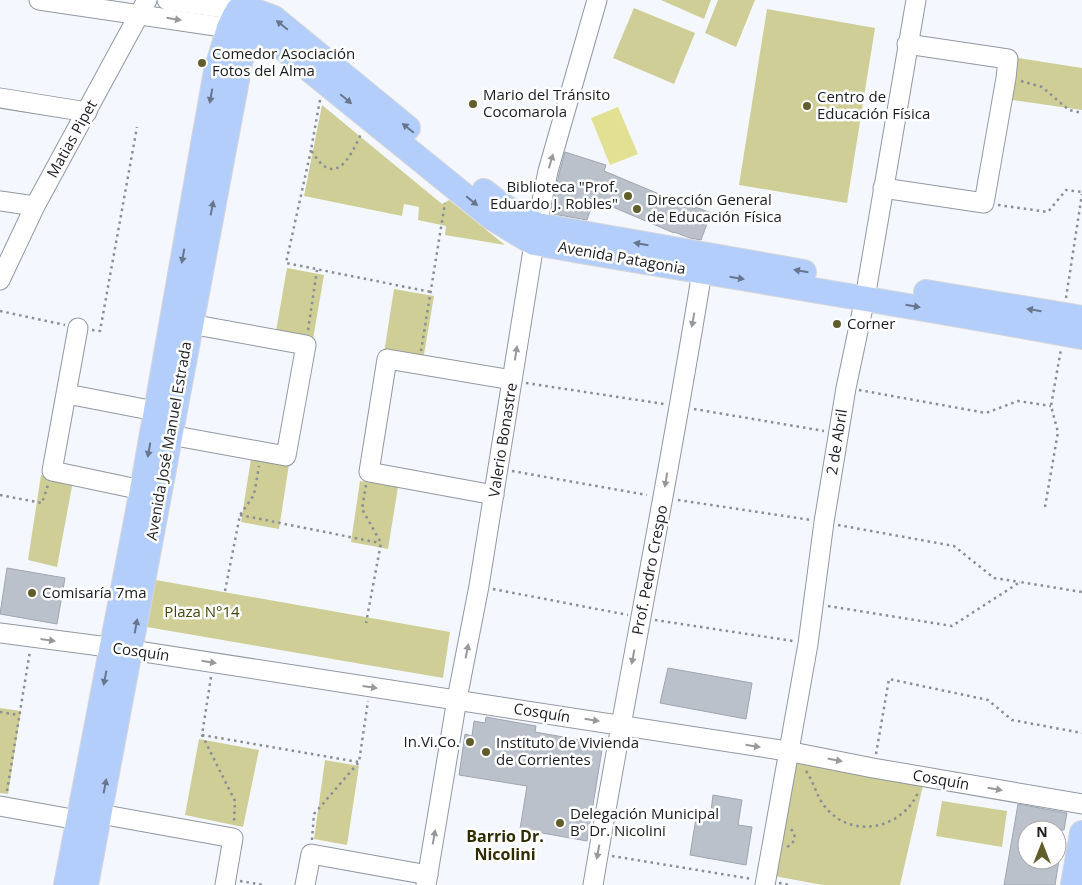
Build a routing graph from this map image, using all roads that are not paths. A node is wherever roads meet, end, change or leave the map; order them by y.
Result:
1 (39, 0) edge
2 (167, 0) edge
3 (597, 0) edge
4 (916, 0) edge
5 (86, 3) edge
6 (144, 7) edge
7 (247, 13) edge
8 (908, 44) junction
9 (0, 98) edge
10 (87, 112) junction
11 (883, 188) junction
12 (0, 201) edge
13 (34, 206) junction
14 (535, 234) junction
15 (703, 263) junction
16 (0, 280) edge
17 (865, 290) junction
18 (190, 324) junction
19 (1073, 326) edge
20 (78, 328) road end
21 (512, 380) junction
22 (67, 394) junction
23 (156, 411) junction
24 (170, 435) junction
25 (142, 490) junction
26 (494, 495) junction
27 (0, 633) edge
28 (121, 649) junction
29 (457, 699) junction
30 (620, 725) junction
31 (788, 751) junction
32 (1082, 804) edge
33 (2, 807) edge
34 (89, 817) junction
35 (1082, 833) edge
36 (427, 880) edge
37 (225, 882) edge
38 (765, 883) edge
39 (66, 885) edge
40 (86, 885) edge
41 (305, 885) edge
42 (593, 885) edge
43 (1073, 885) edge

1 - 5 street
2 - 7 street
14 -> 3 street, Valerio Bonastre
4 - 8 street, 2 de Abril
5 - 6 street
6 -> 7 street
6 - 10 street, Matias Pipet
7 -> 14 main road, Avenida Patagonia
14 -> 7 main road, Avenida Patagonia
18 -> 7 main road, Avenida José Manuel Estrada
7 -> 23 main road, Avenida José Manuel Estrada
8 - 11 street, 2 de Abril
8 - 11 street
9 - 10 street
10 - 13 street, Matias Pipet
11 - 17 street, 2 de Abril
12 - 13 street
13 - 16 street, Matias Pipet
14 - 15 main road, Avenida Patagonia
21 -> 14 street, Valerio Bonastre
15 - 17 main road, Avenida Patagonia
15 -> 30 street, Prof. Pedro Crespo
17 - 19 main road, Avenida Patagonia
17 - 31 street, 2 de Abril
18 - 24 main road, Avenida José Manuel Estrada
18 - 24 street
20 - 22 street
21 - 26 street, Valerio Bonastre
21 - 26 street
22 - 23 street
22 - 25 street
23 -> 25 main road, Avenida José Manuel Estrada
28 -> 24 main road, Avenida José Manuel Estrada
25 - 28 main road, Avenida José Manuel Estrada
29 -> 26 street, Valerio Bonastre
27 -> 28 street, Cosquín
28 -> 29 street, Cosquín
28 - 34 main road, Avenida José Manuel Estrada
29 -> 30 street, Cosquín
36 -> 29 street, Valerio Bonastre
30 -> 31 street, Cosquín
30 -> 42 street, Prof. Pedro Crespo
31 -> 32 street, Cosquín
31 - 38 street, 2 de Abril
33 - 34 street
34 - 37 street
34 - 39 main road, Avenida José Manuel Estrada
34 - 40 main road, Avenida José Manuel Estrada
35 - 43 main road
36 - 41 street

